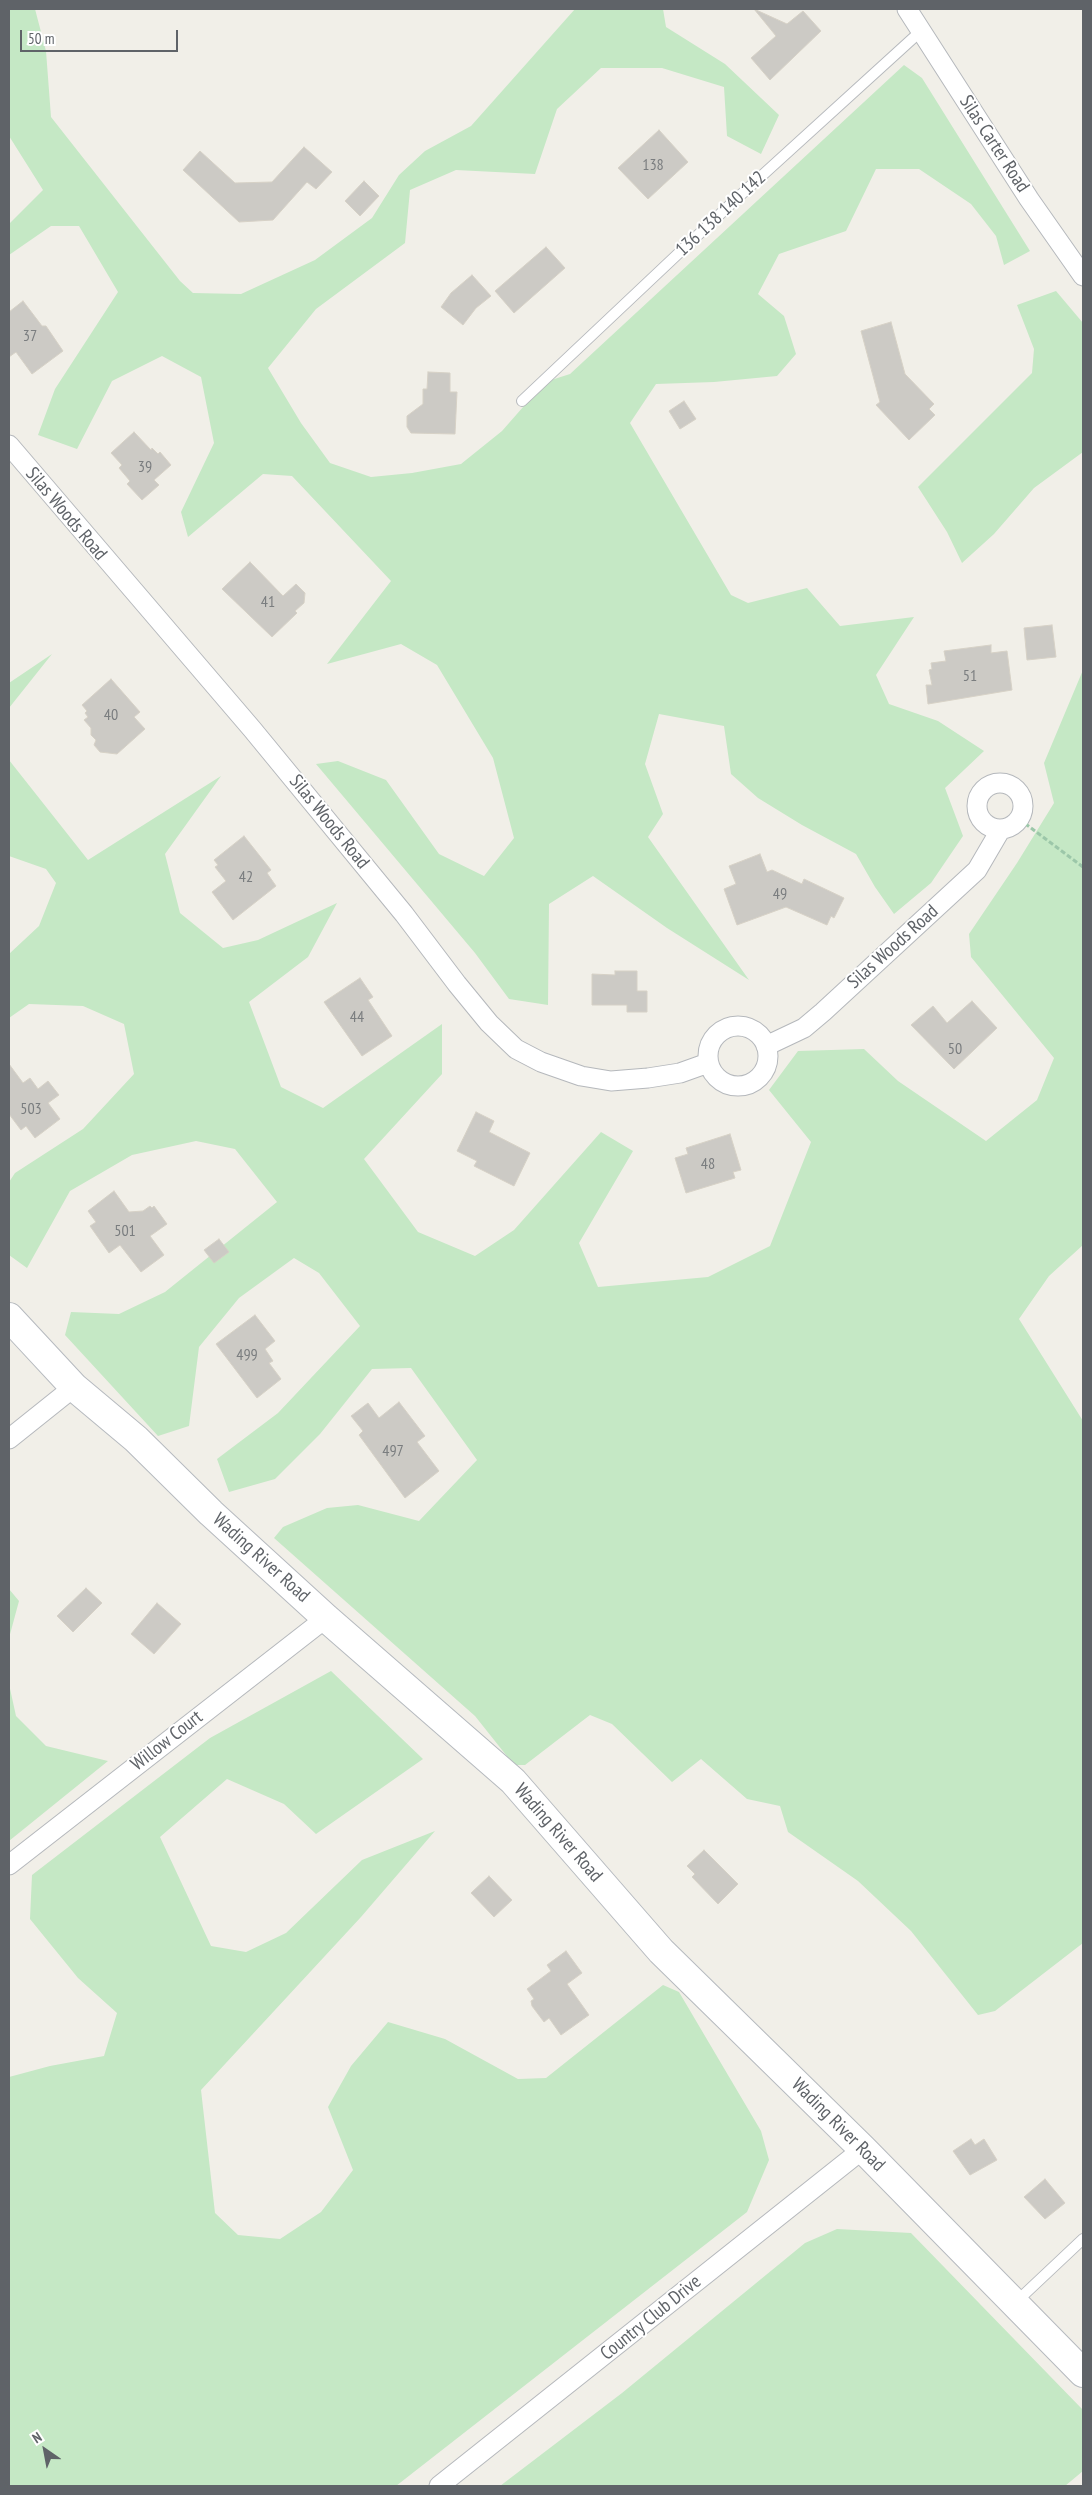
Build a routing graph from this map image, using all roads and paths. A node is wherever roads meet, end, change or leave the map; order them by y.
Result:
1 (907, 9) edge
2 (922, 30) junction
3 (1083, 276) edge
4 (522, 401) dead end
5 (9, 446) edge
6 (1019, 819) junction
7 (1001, 829) junction
8 (1083, 867) edge
9 (766, 1046) junction
10 (708, 1063) junction
11 (9, 1317) edge
12 (74, 1387) junction
13 (9, 1438) edge
14 (326, 1618) junction
15 (9, 1865) edge
16 (863, 2149) junction
17 (1083, 2239) edge
18 (1015, 2304) junction
19 (1083, 2373) edge
20 (439, 2486) edge

1 - 2 street, Silas Carter Road
2 - 3 street, Silas Carter Road
2 - 4 lane, 136 138 140 142
5 - 10 street, Silas Woods Road
6 - 7 street
6 - 7 street
6 - 8 path
7 - 9 street, Silas Woods Road
9 - 10 street
9 - 10 street
11 - 12 main road, Wading River Road
12 - 13 street
12 - 14 main road, Wading River Road
14 - 15 street, Willow Court
14 - 16 main road, Wading River Road
16 - 18 main road, Wading River Road
16 - 20 street, Country Club Drive
17 - 18 lane
18 - 19 main road, Wading River Road

